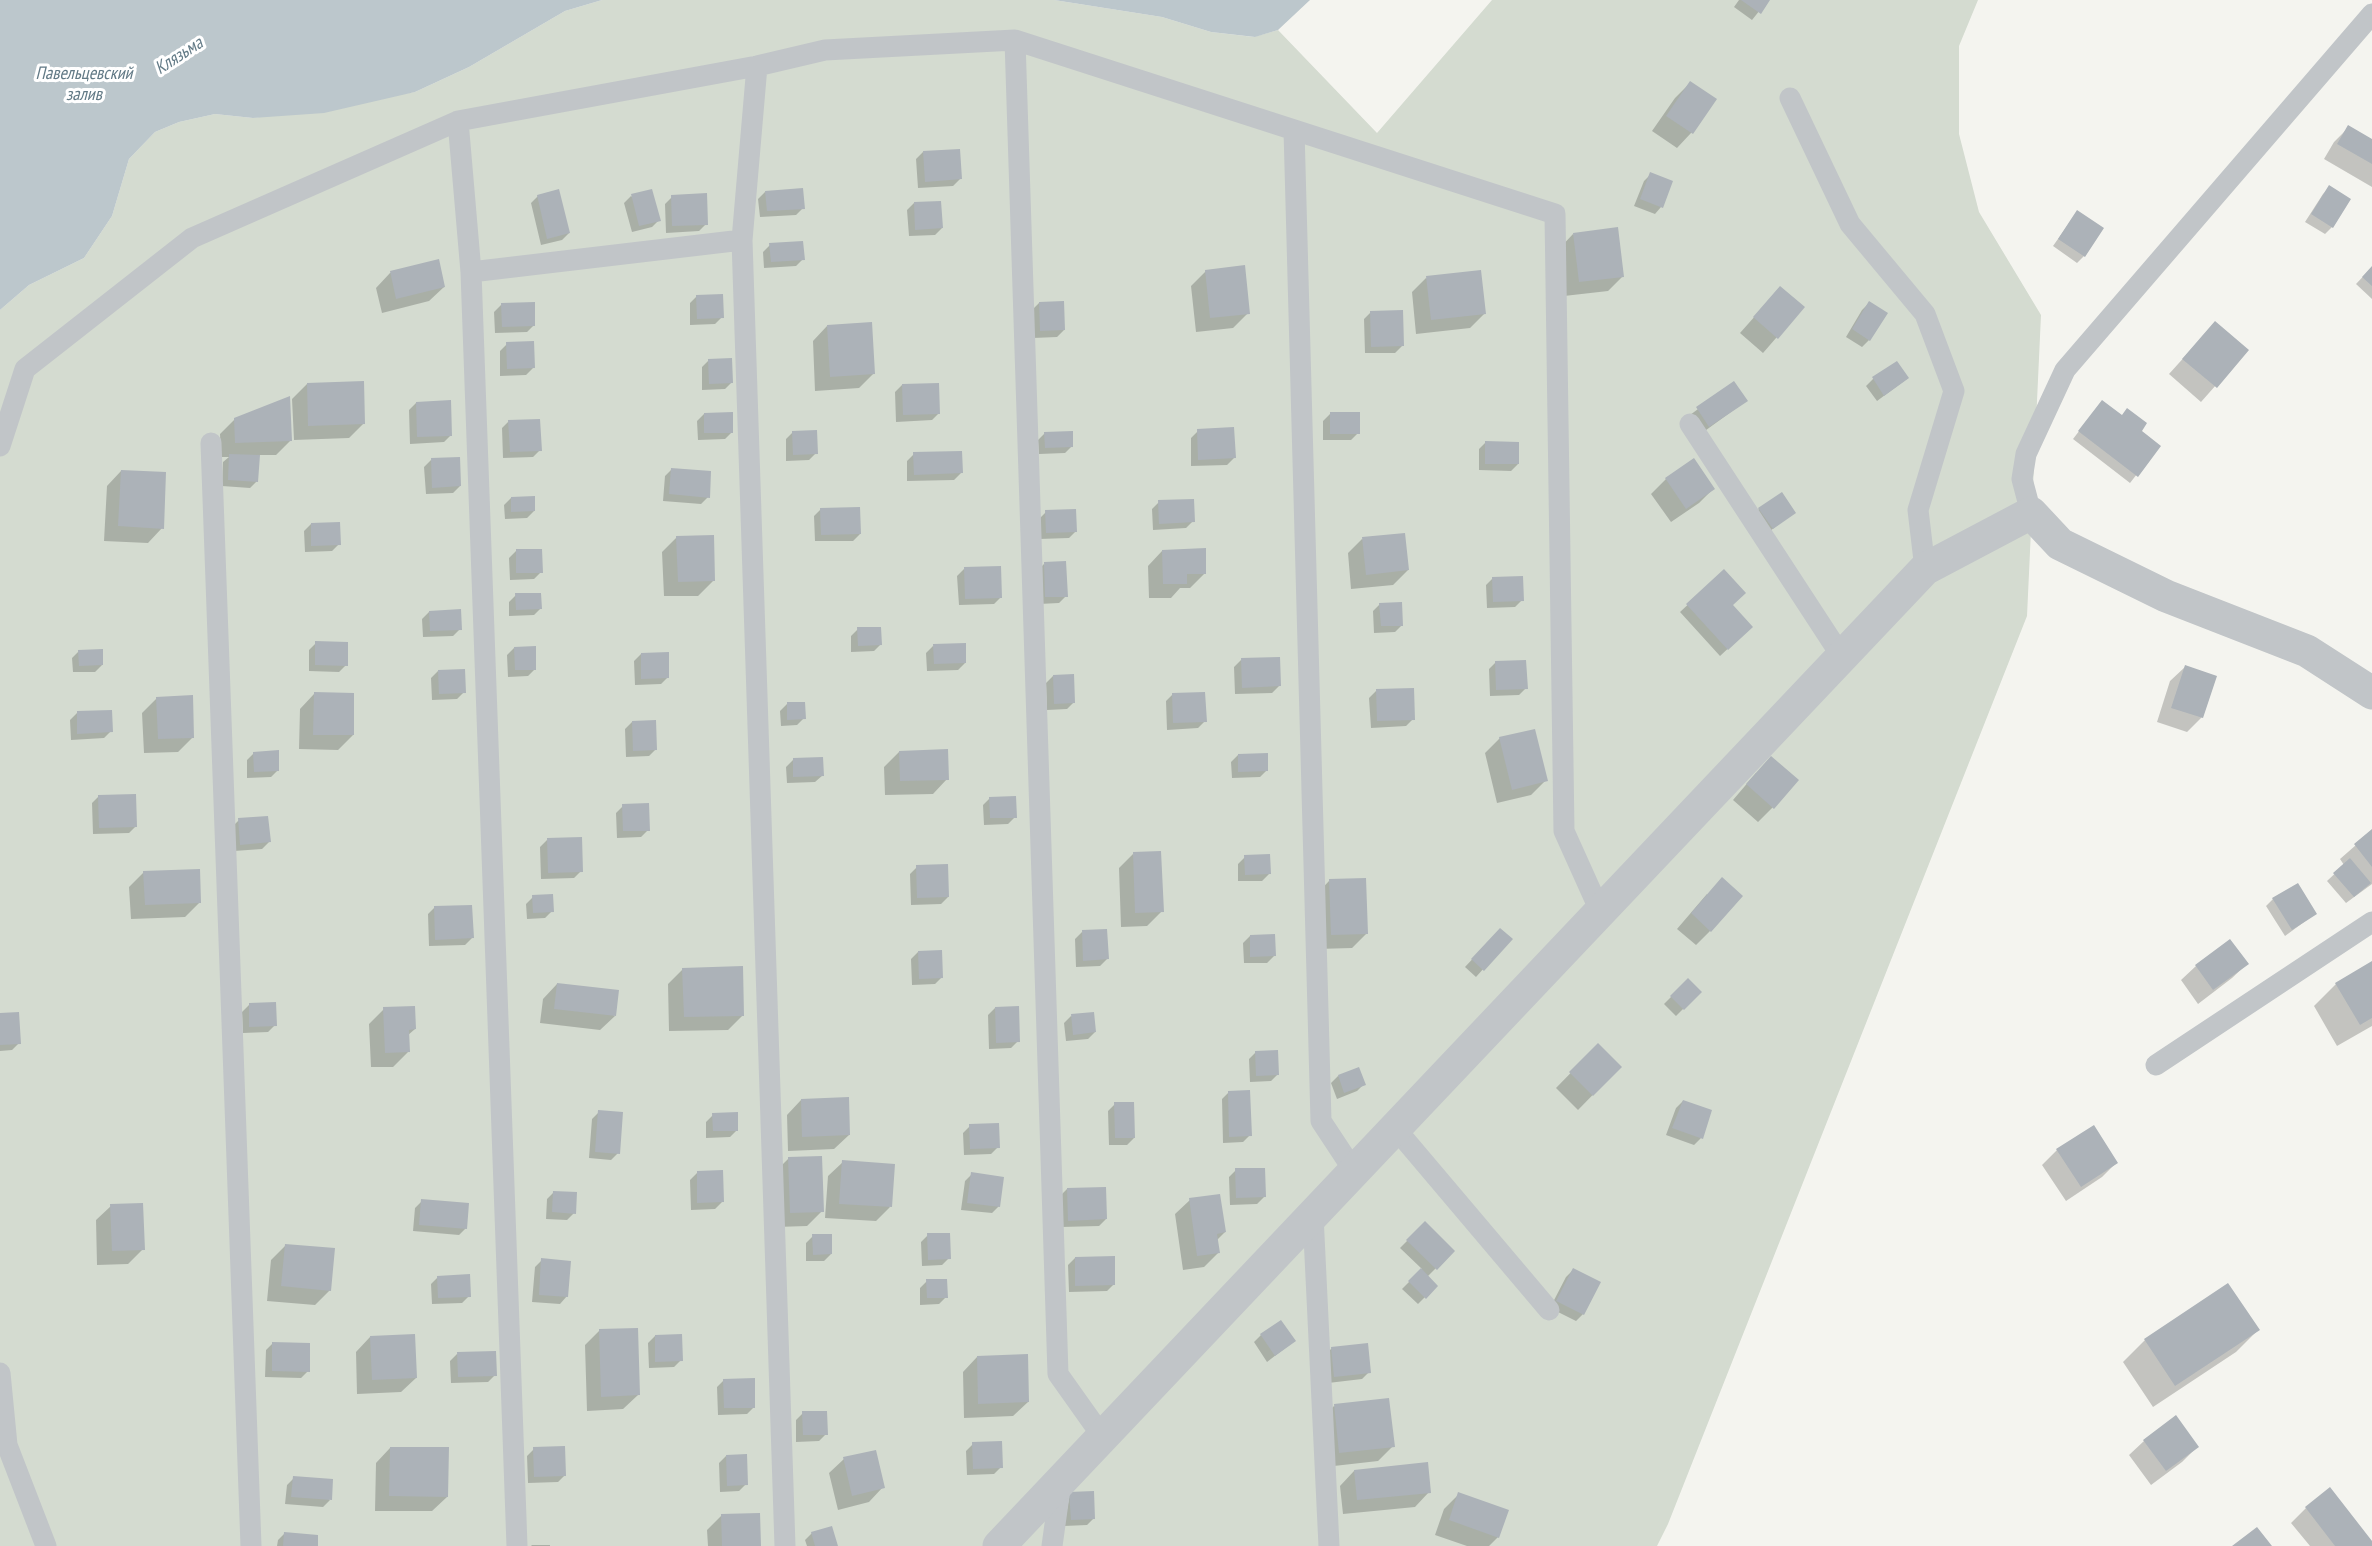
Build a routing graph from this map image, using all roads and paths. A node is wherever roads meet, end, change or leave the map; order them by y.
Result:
1 (2372, 14) edge
2 (1016, 40) junction
3 (757, 66) junction
4 (1790, 98) dead end
5 (458, 122) junction
6 (1294, 130) junction
7 (742, 240) junction
8 (471, 272) junction
9 (1690, 424) dead end
10 (211, 443) dead end
11 (0, 446) edge
12 (2031, 513) junction
13 (1925, 569) junction
14 (1842, 657) junction
15 (2372, 693) edge
16 (1600, 911) junction
17 (2372, 922) edge
18 (2156, 1065) dead end
19 (1395, 1128) junction
20 (1354, 1171) junction
21 (1313, 1215) junction
22 (1549, 1310) dead end
23 (0, 1373) edge
24 (1102, 1436) junction
25 (1061, 1480) junction
26 (46, 1546) edge
27 (251, 1546) edge
28 (517, 1546) edge
29 (785, 1546) edge
30 (999, 1546) edge
31 (1052, 1546) edge
32 (1329, 1546) edge

1 - 12 lane
2 - 3 lane
2 - 6 lane
2 - 24 lane
3 - 5 lane
3 - 7 lane
4 - 13 lane
5 - 8 lane
5 - 11 lane
6 - 16 lane
6 - 20 lane
7 - 8 lane
7 - 29 lane
8 - 28 lane
9 - 14 lane
10 - 27 lane
12 - 13 street
12 - 15 street
13 - 14 street
14 - 16 street
16 - 19 street
17 - 18 lane
19 - 20 street
19 - 22 lane
20 - 21 street
21 - 24 street
21 - 32 lane
23 - 26 lane
24 - 25 street
25 - 30 street
25 - 31 lane

